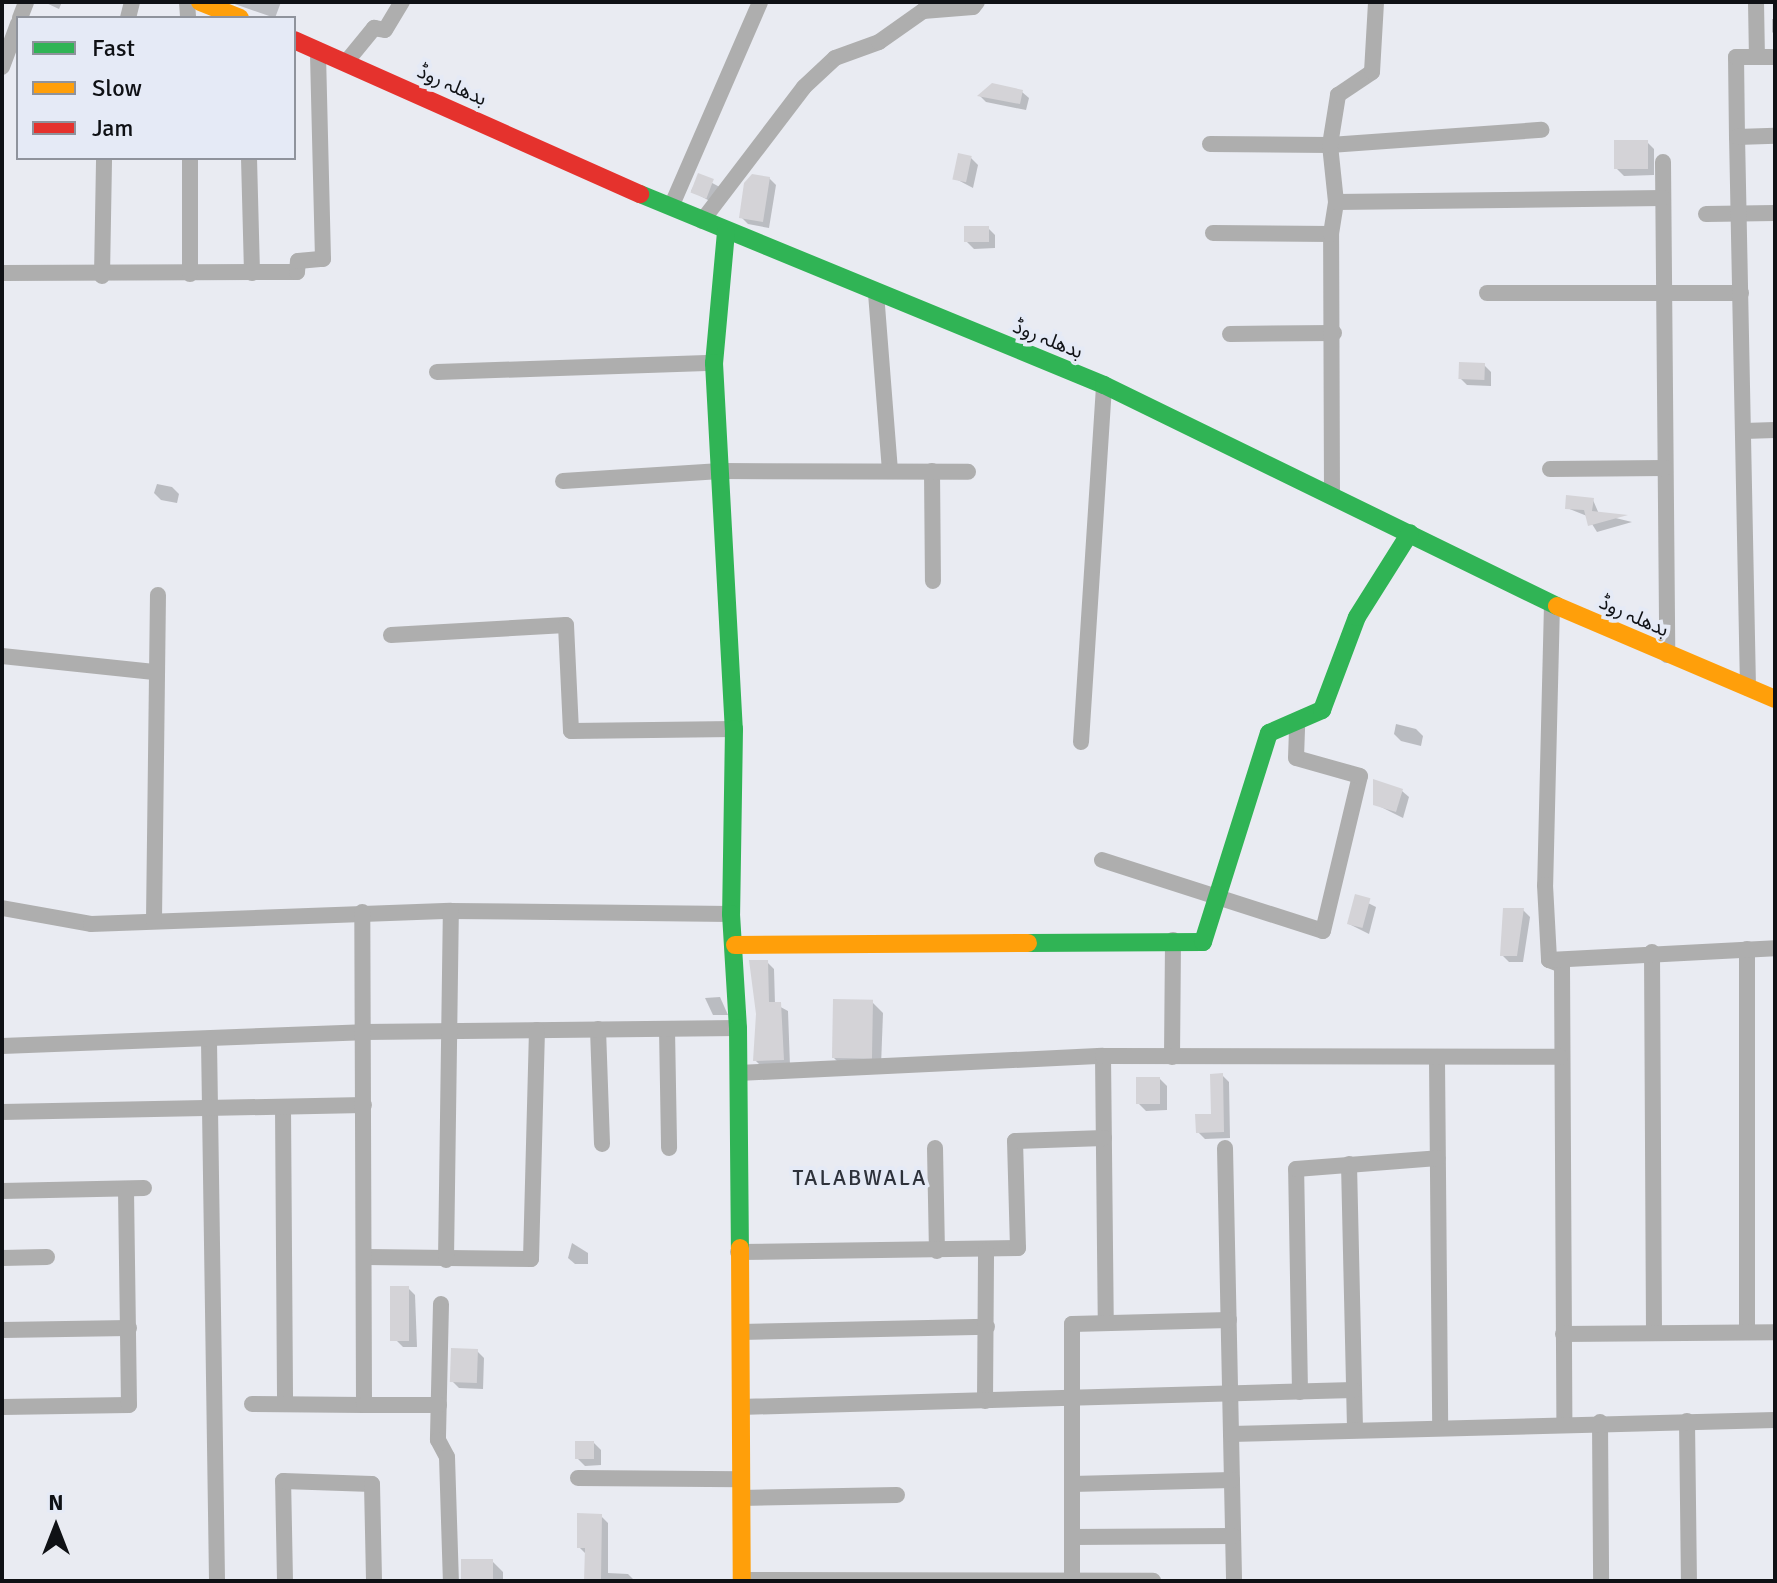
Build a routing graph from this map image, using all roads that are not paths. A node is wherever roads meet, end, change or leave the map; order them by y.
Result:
1 (200, 2) edge
2 (402, 2) edge
3 (760, 2) edge
4 (977, 2) edge
5 (1376, 2) edge
6 (1756, 2) edge
7 (235, 16) edge
8 (16, 29) edge
9 (296, 41) edge
10 (318, 50) junction
11 (1757, 57) junction
12 (1775, 57) edge
13 (347, 61) junction
14 (2, 67) edge
15 (1541, 130) dead end
16 (1775, 136) edge
17 (1737, 137) junction
18 (1210, 144) dead end
19 (1330, 145) junction
20 (104, 160) edge
21 (190, 160) edge
22 (249, 160) edge
23 (1663, 162) dead end
24 (1663, 198) junction
25 (1336, 202) junction
26 (671, 207) junction
27 (1739, 213) junction
28 (1775, 213) edge
29 (1706, 214) dead end
30 (702, 221) junction
31 (726, 232) junction
32 (1213, 233) dead end
33 (1331, 234) junction
34 (2, 273) edge
35 (252, 273) junction
36 (190, 274) junction
37 (102, 276) junction
38 (876, 293) junction
39 (1487, 293) dead end
40 (1666, 293) junction
41 (1741, 293) junction
42 (1334, 333) junction
43 (1230, 334) dead end
44 (714, 363) junction
45 (437, 372) dead end
46 (1104, 385) junction
47 (1775, 430) edge
48 (1744, 431) junction
49 (1665, 468) junction
50 (890, 469) junction
51 (1550, 469) dead end
52 (721, 471) junction
53 (932, 471) junction
54 (968, 472) dead end
55 (563, 481) dead end
56 (1332, 495) junction
57 (1410, 533) junction
58 (933, 581) dead end
59 (158, 595) dead end
60 (1552, 604) junction
61 (391, 635) dead end
62 (1667, 655) junction
63 (2, 656) edge
64 (154, 672) junction
65 (1748, 688) junction
66 (1775, 699) edge
67 (1297, 724) junction
68 (734, 729) junction
69 (1081, 742) dead end
70 (1102, 860) dead end
71 (1220, 897) junction
72 (2, 908) edge
73 (451, 911) junction
74 (362, 912) junction
75 (731, 914) junction
76 (154, 921) junction
77 (1173, 940) junction
78 (735, 945) junction
79 (1775, 948) edge
80 (1747, 949) junction
81 (1652, 952) junction
82 (1549, 960) junction
83 (738, 1028) junction
84 (598, 1029) junction
85 (667, 1029) junction
86 (537, 1030) junction
87 (447, 1031) junction
88 (363, 1032) junction
89 (209, 1041) junction
90 (2, 1046) edge
91 (1103, 1056) junction
92 (1172, 1057) junction
93 (1560, 1057) junction
94 (1437, 1060) junction
95 (738, 1073) junction
96 (364, 1105) junction
97 (283, 1107) junction
98 (212, 1108) junction
99 (2, 1112) edge
100 (1104, 1138) junction
101 (602, 1144) dead end
102 (669, 1148) dead end
103 (935, 1148) dead end
104 (1225, 1148) dead end
105 (1438, 1158) junction
106 (1349, 1164) junction
107 (144, 1188) dead end
108 (126, 1189) junction
109 (2, 1191) edge
110 (986, 1250) junction
111 (937, 1251) junction
112 (738, 1252) junction
113 (47, 1257) dead end
114 (366, 1257) junction
115 (2, 1258) edge
116 (446, 1260) junction
117 (441, 1304) dead end
118 (1229, 1320) junction
119 (1106, 1323) junction
120 (987, 1327) junction
121 (129, 1328) junction
122 (2, 1330) edge
123 (740, 1332) junction
124 (1747, 1332) junction
125 (1775, 1332) edge
126 (1654, 1333) junction
127 (1563, 1334) junction
128 (1354, 1390) junction
129 (1300, 1392) junction
130 (1230, 1394) junction
131 (1071, 1399) junction
132 (985, 1401) junction
133 (252, 1404) dead end
134 (285, 1404) junction
135 (364, 1405) junction
136 (439, 1405) junction
137 (2, 1407) edge
138 (740, 1407) junction
139 (1775, 1420) edge
140 (1687, 1421) junction
141 (1564, 1422) junction
142 (1600, 1422) junction
143 (1440, 1427) junction
144 (1355, 1429) junction
145 (1231, 1434) junction
146 (578, 1478) dead end
147 (1232, 1480) junction
148 (1072, 1484) junction
149 (741, 1488) junction
150 (897, 1495) dead end
151 (1233, 1536) junction
152 (1072, 1537) junction
153 (742, 1580) edge
154 (836, 1580) edge
155 (217, 1581) edge
156 (285, 1581) edge
157 (374, 1581) edge
158 (451, 1581) edge
159 (1072, 1581) edge
160 (1153, 1581) edge
161 (1234, 1581) edge
162 (1601, 1581) edge
163 (1689, 1581) edge

1 - 7 street
2 - 13 street
3 - 26 street
4 - 30 street
5 - 19 street
6 - 11 street
8 - 14 street
9 - 10 street, بدھلہ روڈ
10 - 13 street, بدھلہ روڈ
10 - 35 street
11 - 12 street
11 - 17 street
13 - 26 street, بدھلہ روڈ
15 - 19 street
16 - 17 street
17 - 27 street
18 - 19 street
19 - 25 street
20 - 37 street
21 - 36 street
22 - 35 street
23 - 24 street
24 - 25 street
24 - 40 street
25 - 33 street
26 - 30 street, بدھلہ روڈ
27 - 28 street
27 - 29 street
27 - 41 street
30 - 31 street, بدھلہ روڈ
31 - 38 street, بدھلہ روڈ
31 - 44 street
32 - 33 street
33 - 42 street
34 - 37 street
35 - 36 street
36 - 37 street
38 - 46 street, بدھلہ روڈ
38 - 50 street
39 - 40 street
40 - 41 street
40 - 49 street
41 - 48 street
42 - 43 street
42 - 56 street
44 - 45 street
44 - 52 street
46 - 56 street, بدھلہ روڈ
46 - 69 street
47 - 48 street
48 - 65 street
49 - 51 street
49 - 62 street
50 - 52 street
50 - 53 street
52 - 55 street
52 - 68 street
53 - 54 street
53 - 58 street
56 - 57 street, بدھلہ روڈ
57 - 60 street, بدھلہ روڈ
57 - 67 street
59 - 64 street
60 - 62 street, بدھلہ روڈ
60 - 82 street
61 - 68 street
62 - 65 street, بدھلہ روڈ
63 - 64 street
64 - 76 street
65 - 66 street, بدھلہ روڈ
67 - 71 street
67 - 71 street
68 - 75 street
70 - 71 street
71 - 77 street
72 - 76 street
73 - 74 street
73 - 75 street
73 - 87 street
74 - 76 street
74 - 88 street
75 - 78 street
77 - 78 street
77 - 92 street
78 - 83 street
79 - 80 street
80 - 81 street
80 - 124 street
81 - 82 street
81 - 126 street
82 - 93 street
83 - 85 street
83 - 95 street
84 - 85 street
84 - 86 street
84 - 101 street
85 - 102 street
86 - 87 street
86 - 116 street
87 - 88 street
87 - 116 street
88 - 89 street
88 - 96 street
89 - 90 street
89 - 98 street
91 - 92 street
91 - 95 street
91 - 100 street
92 - 94 street
93 - 94 street
93 - 127 street
94 - 105 street
95 - 112 street
96 - 97 street
96 - 114 street
97 - 98 street
97 - 134 street
98 - 99 street
98 - 155 street
100 - 110 street
100 - 119 street
103 - 111 street
104 - 118 street
105 - 106 street
105 - 143 street
106 - 128 street
106 - 129 street
107 - 108 street
108 - 109 street
108 - 121 street
110 - 111 street
110 - 120 street
111 - 112 street
112 - 123 street
113 - 115 street
114 - 116 street
114 - 135 street
117 - 136 street
118 - 119 street
118 - 130 street
119 - 131 street
120 - 123 street
120 - 132 street
121 - 122 street
121 - 137 street
123 - 138 street
124 - 125 street
124 - 126 street
126 - 127 street
127 - 141 street
128 - 129 street
128 - 144 street
129 - 130 street
130 - 131 street
130 - 145 street
131 - 132 street
131 - 148 street
132 - 138 street
133 - 134 street
134 - 135 street
135 - 136 street
136 - 158 street
138 - 149 street
139 - 140 street
140 - 142 street
140 - 163 street
141 - 142 street
141 - 143 street
142 - 162 street
143 - 144 street
144 - 145 street
145 - 147 street
146 - 149 street
147 - 148 street
147 - 151 street
148 - 152 street
149 - 150 street
149 - 153 street
151 - 152 street
151 - 161 street
152 - 159 street
153 - 154 street
154 - 159 street
156 - 157 street
159 - 160 street

